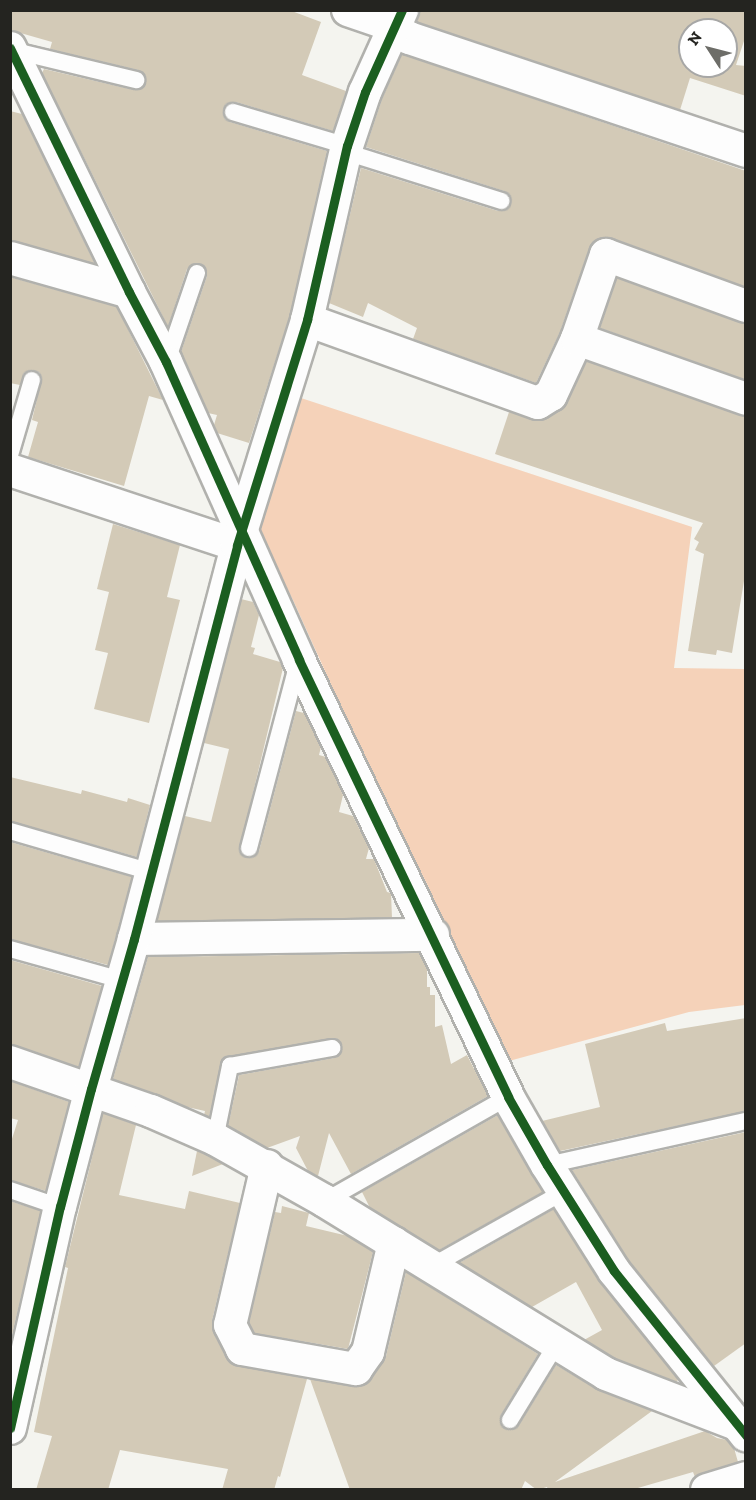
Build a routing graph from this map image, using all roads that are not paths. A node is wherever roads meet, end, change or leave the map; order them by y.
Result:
1 (348, 10) edge
2 (399, 20) edge
3 (11, 49) edge
4 (136, 80) dead end
5 (233, 112) dead end
6 (346, 149) junction
7 (746, 151) edge
8 (501, 201) dead end
9 (10, 258) edge
10 (197, 273) dead end
11 (129, 292) junction
12 (746, 306) edge
13 (307, 320) junction
14 (577, 339) junction
15 (166, 362) junction
16 (32, 380) dead end
17 (746, 399) edge
18 (10, 455) edge
19 (10, 470) edge
20 (239, 539) junction
21 (299, 660) junction
22 (10, 831) edge
23 (249, 848) dead end
24 (151, 872) junction
25 (433, 935) junction
26 (134, 939) junction
27 (10, 949) edge
28 (121, 980) junction
29 (333, 1048) dead end
30 (10, 1062) edge
31 (91, 1089) junction
32 (508, 1097) junction
33 (746, 1121) edge
34 (215, 1139) junction
35 (267, 1166) junction
36 (547, 1166) junction
37 (10, 1190) edge
38 (565, 1191) junction
39 (325, 1201) junction
40 (60, 1207) junction
41 (393, 1243) junction
42 (432, 1266) junction
43 (19, 1344) edge
44 (556, 1345) junction
45 (510, 1420) dead end
46 (10, 1428) edge
47 (741, 1430) edge
48 (746, 1478) edge
49 (707, 1490) edge

1 - 2 street
2 - 6 street
2 - 7 street
3 - 4 lane
3 - 11 street
5 - 6 lane
6 - 8 lane
6 - 13 street
9 - 11 street
10 - 15 lane
11 - 15 street
12 - 14 street
13 - 14 street
13 - 20 street
14 - 17 street
15 - 20 street
16 - 18 lane
19 - 20 street
20 - 21 street
20 - 24 street
21 - 23 lane
21 - 25 street
22 - 24 lane
24 - 26 street
25 - 26 street
25 - 32 street
26 - 28 street
27 - 28 lane
28 - 31 street
29 - 34 lane
30 - 31 street
31 - 34 street
31 - 40 street
32 - 36 street
32 - 39 lane
33 - 36 lane
34 - 35 street
35 - 39 street
35 - 41 street
36 - 38 street
37 - 40 lane
38 - 42 lane
38 - 47 street
39 - 41 street
40 - 43 street
41 - 42 street
42 - 44 street
43 - 46 street
44 - 45 lane
44 - 47 street
48 - 49 street

